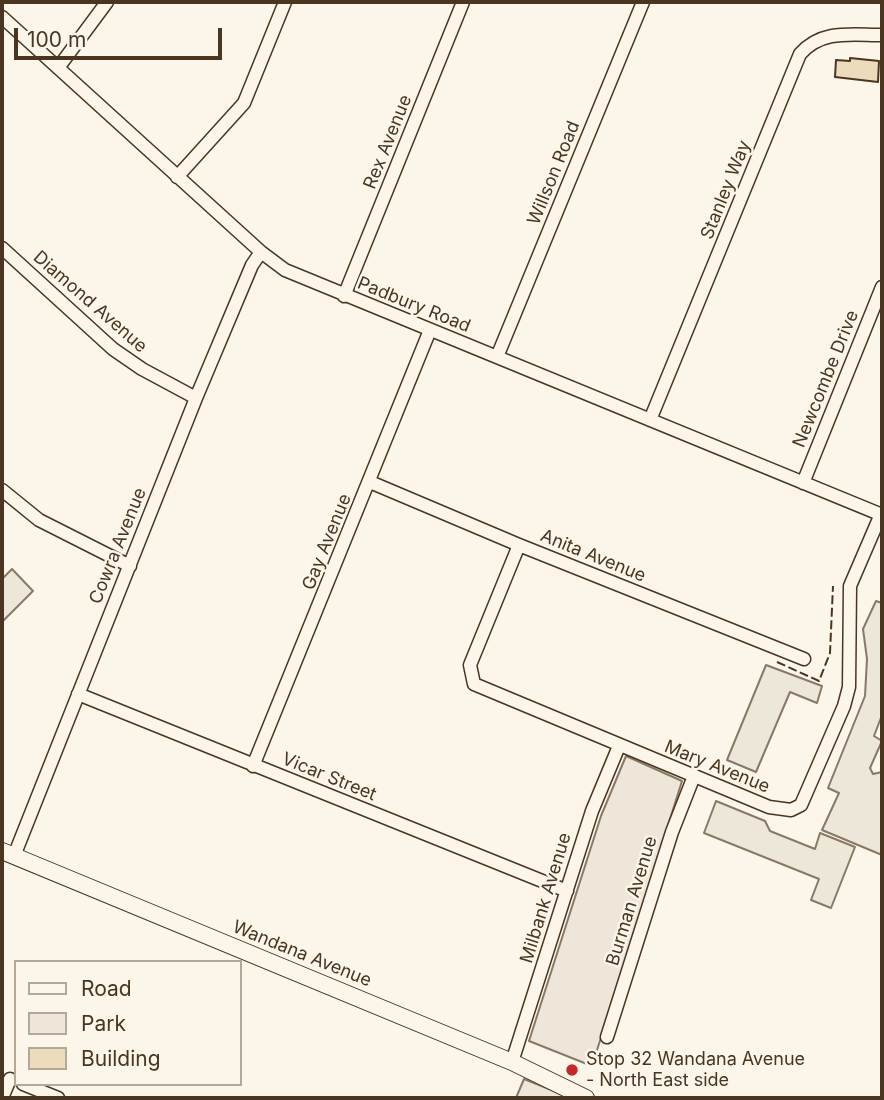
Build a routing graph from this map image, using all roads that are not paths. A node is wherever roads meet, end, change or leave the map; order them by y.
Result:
1 (107, 2) edge
2 (285, 2) edge
3 (463, 2) edge
4 (643, 2) edge
5 (2, 17) edge
6 (882, 35) edge
7 (58, 68) junction
8 (177, 177) junction
9 (2, 248) edge
10 (261, 252) junction
11 (882, 287) edge
12 (344, 296) junction
13 (430, 330) junction
14 (497, 357) junction
15 (196, 398) junction
16 (650, 421) junction
17 (370, 482) junction
18 (803, 483) junction
19 (2, 490) edge
20 (881, 514) edge
21 (519, 545) junction
22 (130, 566) junction
23 (804, 659) dead end
24 (78, 695) junction
25 (619, 746) junction
26 (254, 766) junction
27 (694, 776) junction
28 (8, 854) edge
29 (567, 891) junction
30 (607, 1037) dead end
31 (512, 1062) junction
32 (9, 1079) edge
33 (28, 1086) edge
34 (2, 1098) edge
35 (58, 1098) edge
36 (586, 1098) edge

1 - 7 street
2 - 8 street
3 - 12 street, Rex Avenue
4 - 14 street, Willson Road
5 - 7 street, Padbury Road
6 - 16 street, Stanley Way
7 - 8 street, Padbury Road
8 - 10 street, Padbury Road
9 - 15 street, Diamond Avenue
10 - 12 street, Padbury Road
10 - 15 street, Cowra Avenue
11 - 18 street, Newcombe Drive
12 - 13 street, Padbury Road
13 - 14 street, Padbury Road
13 - 17 street, Gay Avenue
14 - 16 street, Padbury Road
15 - 22 street, Cowra Avenue
16 - 18 street, Padbury Road
17 - 21 street, Anita Avenue
17 - 26 street, Gay Avenue
18 - 20 street, Padbury Road
19 - 22 street
20 - 27 street, Mary Avenue
21 - 23 street, Anita Avenue
21 - 25 street, Mary Avenue
22 - 24 street, Cowra Avenue
24 - 26 street, Vicar Street
24 - 28 street, Cowra Avenue
25 - 27 street, Mary Avenue
25 - 29 street, Milbank Avenue
26 - 29 street, Vicar Street
27 - 30 street, Burman Avenue
28 - 31 street, Wandana Avenue
29 - 31 street, Milbank Avenue
31 - 36 street, Wandana Avenue
32 - 34 street
33 - 35 street

